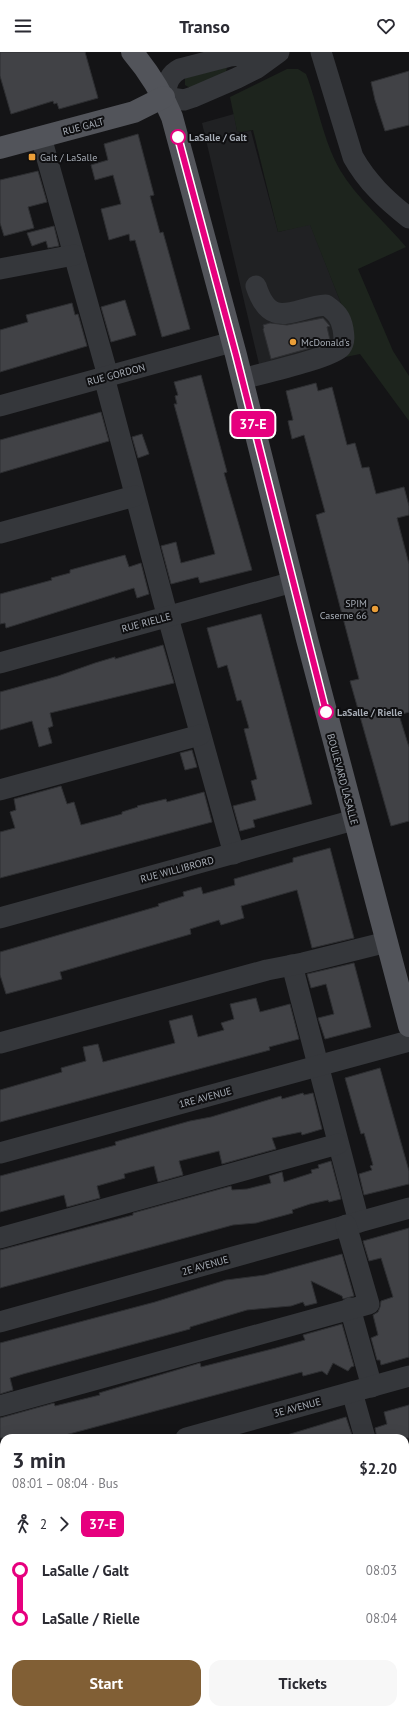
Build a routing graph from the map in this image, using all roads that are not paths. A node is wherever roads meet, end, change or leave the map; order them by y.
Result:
1 (132, 52) edge
2 (266, 52) edge
3 (279, 52) edge
4 (321, 52) edge
5 (164, 98) junction
6 (41, 137) junction
7 (0, 148) edge
8 (409, 218) edge
9 (74, 255) junction
10 (0, 269) edge
11 (256, 286) dead end
12 (232, 342) junction
13 (106, 377) junction
14 (242, 379) junction
15 (0, 406) edge
16 (135, 496) junction
17 (0, 533) edge
18 (293, 582) junction
19 (168, 616) junction
20 (0, 663) edge
21 (200, 735) junction
22 (0, 790) edge
23 (354, 820) junction
24 (234, 854) junction
25 (0, 918) edge
26 (387, 942) junction
27 (292, 965) junction
28 (409, 1026) edge
29 (409, 1041) edge
30 (0, 1043) edge
31 (319, 1066) junction
32 (338, 1144) junction
33 (0, 1153) edge
34 (409, 1208) edge
35 (352, 1223) junction
36 (0, 1238) edge
37 (350, 1308) junction
38 (0, 1322) edge
39 (409, 1376) edge
40 (362, 1389) junction
41 (0, 1406) edge
42 (200, 1434) edge
43 (365, 1434) edge

1 - 5 main road, BOULEVARD LASALLE
2 - 5 street
3 - 5 street
4 - 8 street
5 - 6 main road, RUE GALT
5 - 12 main road, BOULEVARD LASALLE
6 - 7 main road, RUE GALT
6 - 9 street
9 - 10 street
9 - 13 street
11 - 14 street
12 - 13 street, RUE GORDON
12 - 14 main road, BOULEVARD LASALLE
13 - 15 street, RUE GORDON
13 - 16 street
14 - 18 main road, BOULEVARD LASALLE
16 - 17 street
16 - 19 street
18 - 19 street, RUE RIELLE
18 - 23 main road, BOULEVARD LASALLE
19 - 20 street, RUE RIELLE
19 - 21 street
21 - 22 street
21 - 24 street
23 - 24 street, RUE WILLIBRORD
23 - 26 main road, BOULEVARD LASALLE
24 - 25 street, RUE WILLIBRORD
26 - 27 street
26 - 28 main road, BOULEVARD LASALLE
27 - 30 street
27 - 31 street
29 - 31 street, 1RE AVENUE
31 - 32 street
31 - 33 street, 1RE AVENUE
32 - 35 street
32 - 36 street
34 - 35 street, 2E AVENUE
35 - 37 street
35 - 38 street, 2E AVENUE
37 - 40 street
37 - 41 street
39 - 40 street, 3E AVENUE
40 - 42 street, 3E AVENUE
40 - 43 street

